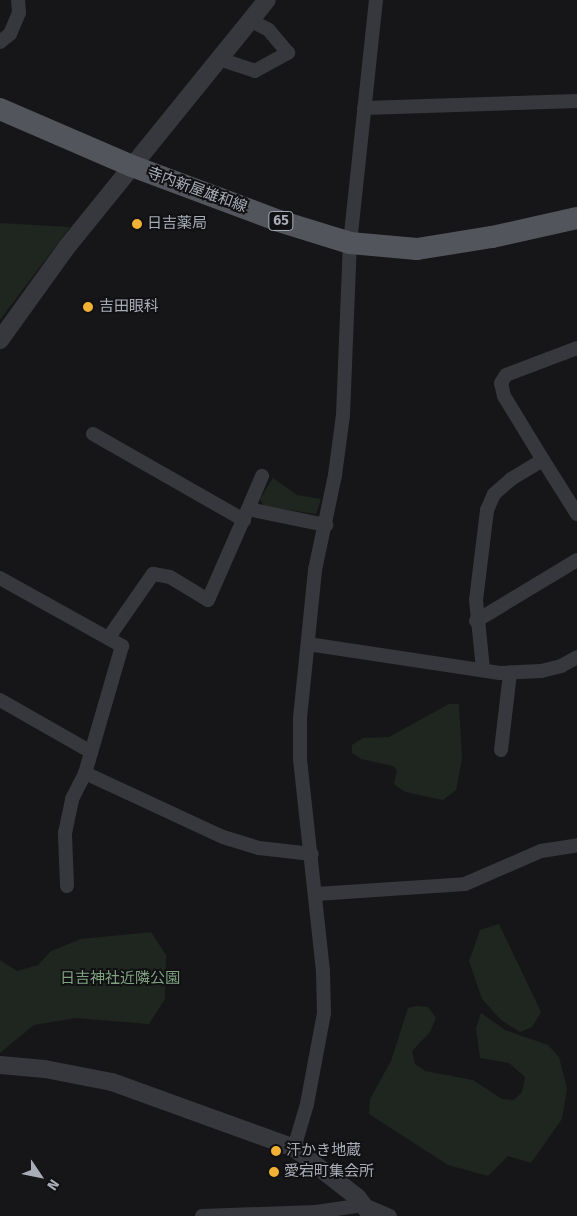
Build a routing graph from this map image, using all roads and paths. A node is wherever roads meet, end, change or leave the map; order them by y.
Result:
1 (18, 0) edge
2 (267, 0) edge
3 (376, 0) edge
4 (249, 20) junction
5 (0, 42) edge
6 (219, 59) junction
7 (577, 101) edge
8 (364, 108) junction
9 (0, 109) edge
10 (132, 166) junction
11 (577, 218) edge
12 (350, 243) junction
13 (0, 340) edge
14 (577, 348) edge
15 (93, 434) dead end
16 (543, 460) junction
17 (262, 476) dead end
18 (246, 514) junction
19 (577, 514) edge
20 (326, 525) junction
21 (577, 560) edge
22 (0, 578) edge
23 (476, 620) junction
24 (109, 637) junction
25 (308, 644) junction
26 (577, 657) edge
27 (482, 669) junction
28 (510, 673) junction
29 (0, 700) edge
30 (501, 750) dead end
31 (91, 752) junction
32 (85, 773) junction
33 (577, 845) edge
34 (312, 854) junction
35 (67, 886) dead end
36 (316, 894) junction
37 (0, 1065) edge
38 (294, 1148) junction
39 (368, 1210) edge
40 (202, 1216) edge
41 (390, 1216) edge

1 - 5 street
2 - 4 street
3 - 8 street
4 - 6 street
4 - 6 street
6 - 10 street
7 - 8 street
8 - 12 street
9 - 10 main road, 寺内新屋雄和線 / 65
10 - 12 main road, 寺内新屋雄和線 / 65
10 - 13 street
11 - 12 main road, 寺内新屋雄和線 / 65
12 - 20 street
14 - 16 street
15 - 18 street
16 - 19 street
16 - 23 street
17 - 18 street
18 - 20 street
18 - 24 street
20 - 25 street
21 - 23 street
22 - 24 street
23 - 27 street
24 - 31 street
25 - 27 street
25 - 34 street
26 - 28 street
27 - 28 street
28 - 30 street
29 - 31 street
31 - 32 street
32 - 34 street
32 - 35 street
33 - 36 street
34 - 36 street
36 - 38 street
37 - 38 street
38 - 39 street
39 - 40 street
39 - 41 street

